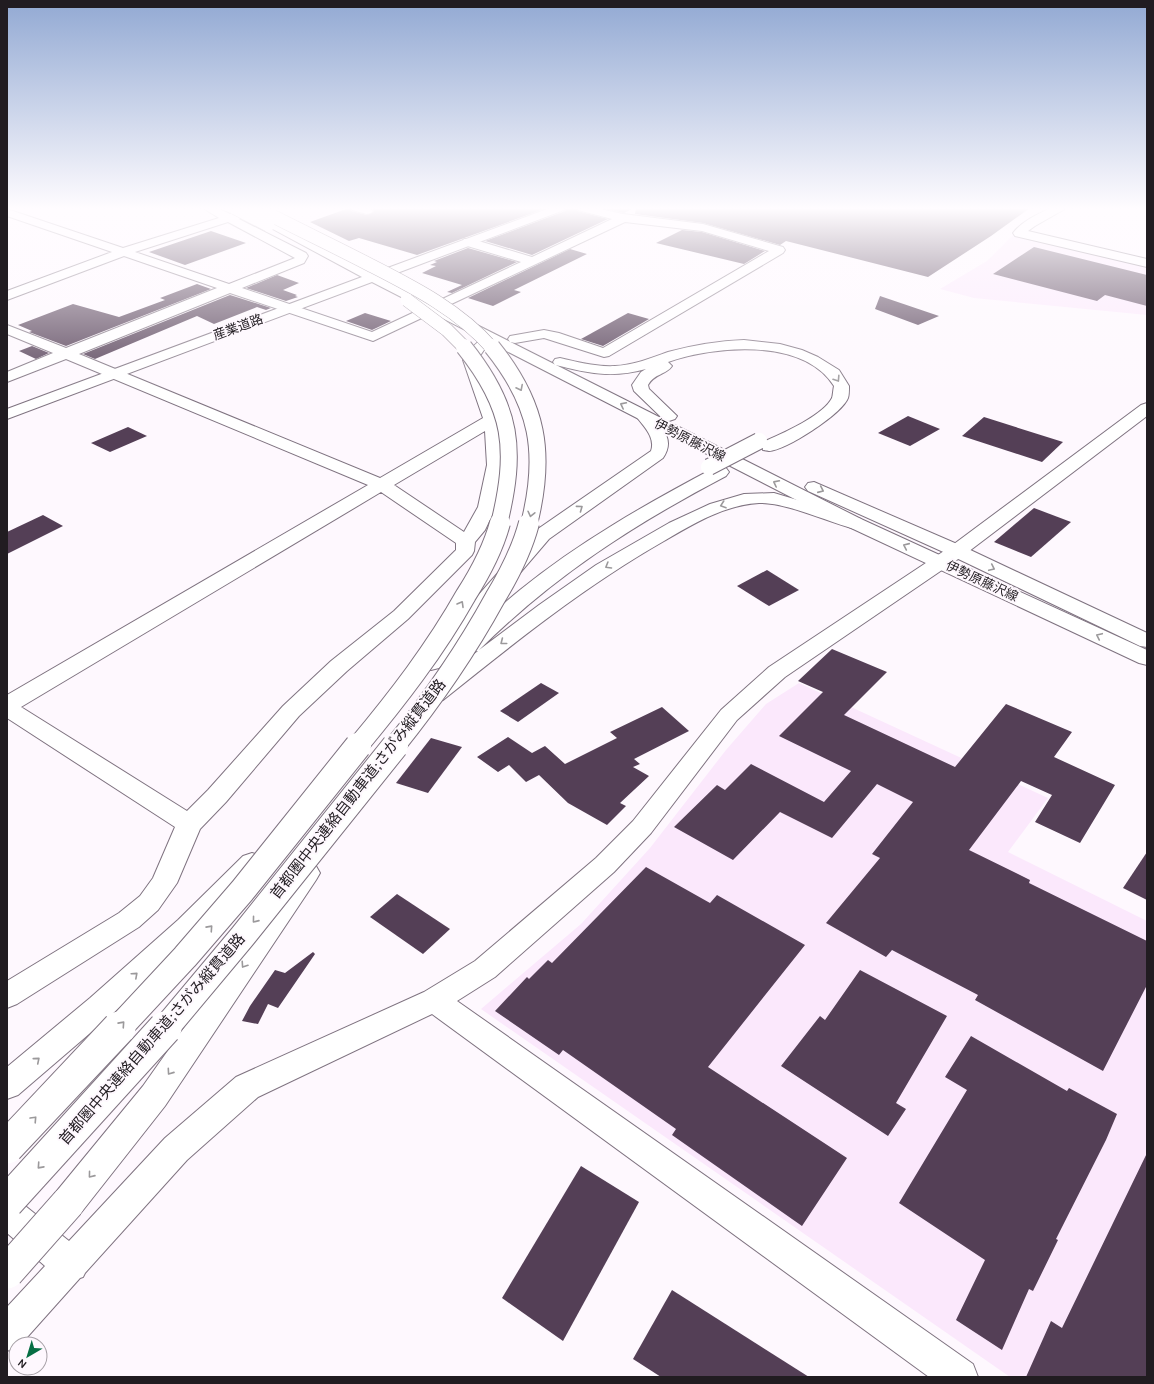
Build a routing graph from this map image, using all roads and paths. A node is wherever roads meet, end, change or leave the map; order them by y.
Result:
1 (69, 273) edge
2 (186, 273) edge
3 (268, 273) edge
4 (361, 273) edge
5 (379, 273) edge
6 (379, 273) edge
7 (379, 273) edge
8 (386, 273) edge
9 (509, 273) edge
10 (741, 273) edge
11 (382, 274) junction
12 (229, 288) junction
13 (7, 296) edge
14 (447, 302) junction
15 (290, 308) junction
16 (432, 308) junction
17 (7, 329) edge
18 (515, 339) junction
19 (494, 340) junction
20 (66, 354) junction
21 (560, 362) junction
22 (113, 374) junction
23 (7, 377) edge
24 (1147, 408) edge
25 (7, 414) edge
26 (644, 416) junction
27 (669, 416) junction
28 (492, 420) junction
29 (764, 444) junction
30 (714, 469) junction
31 (382, 485) junction
32 (855, 523) junction
33 (466, 541) junction
34 (949, 557) junction
35 (456, 634) junction
36 (1147, 641) edge
37 (1147, 660) edge
38 (435, 695) junction
39 (7, 706) edge
40 (189, 824) junction
41 (7, 996) edge
42 (434, 1000) junction
43 (7, 1085) edge
44 (7, 1147) edge
45 (7, 1202) edge
46 (7, 1212) edge
47 (71, 1265) junction
48 (7, 1272) edge
49 (7, 1333) edge
50 (960, 1377) edge

1 - 13 main road
2 - 12 main road
3 - 12 main road
44 -> 4 main road, 首都圏中央連絡自動車道;さがみ縦貫道路, bridge
5 - 11 main road, 伊勢原藤沢線
6 -> 45 main road, 首都圏中央連絡自動車道;さがみ縦貫道路, bridge
7 - 11 main road, 伊勢原藤沢線
8 - 11 main road, 産業道路
9 - 14 main road
10 - 18 main road
11 - 14 main road, 伊勢原藤沢線
11 - 15 main road, 産業道路
11 - 16 main road, 伊勢原藤沢線
12 - 15 main road
12 - 20 main road
14 - 16 main road
14 - 18 main road, 伊勢原藤沢線
15 - 16 main road
15 - 22 main road, 産業道路
16 - 19 main road, 伊勢原藤沢線
17 - 20 main road
18 - 21 main road, 伊勢原藤沢線
26 -> 19 main road, 伊勢原藤沢線
19 - 28 main road
20 - 22 main road
20 - 23 main road
21 - 27 main road, 伊勢原藤沢線
21 -> 29 main road
22 - 25 main road, 産業道路
22 - 31 main road
24 - 34 main road
32 -> 26 main road, 伊勢原藤沢線
35 -> 26 main road
27 - 29 main road
27 -> 34 main road, 伊勢原藤沢線
28 - 31 main road
28 - 33 main road
29 - 30 main road
30 - 35 main road
30 - 38 main road
31 - 33 main road
31 - 39 main road
34 -> 32 main road, 伊勢原藤沢線
32 -> 38 main road
33 - 40 main road
34 -> 36 main road, 伊勢原藤沢線
37 -> 34 main road, 伊勢原藤沢線
34 - 42 main road
43 -> 35 main road
38 -> 48 main road, bridge
39 - 40 main road
40 - 41 main road
42 - 47 main road
42 - 50 main road
46 - 47 main road
47 - 49 main road

